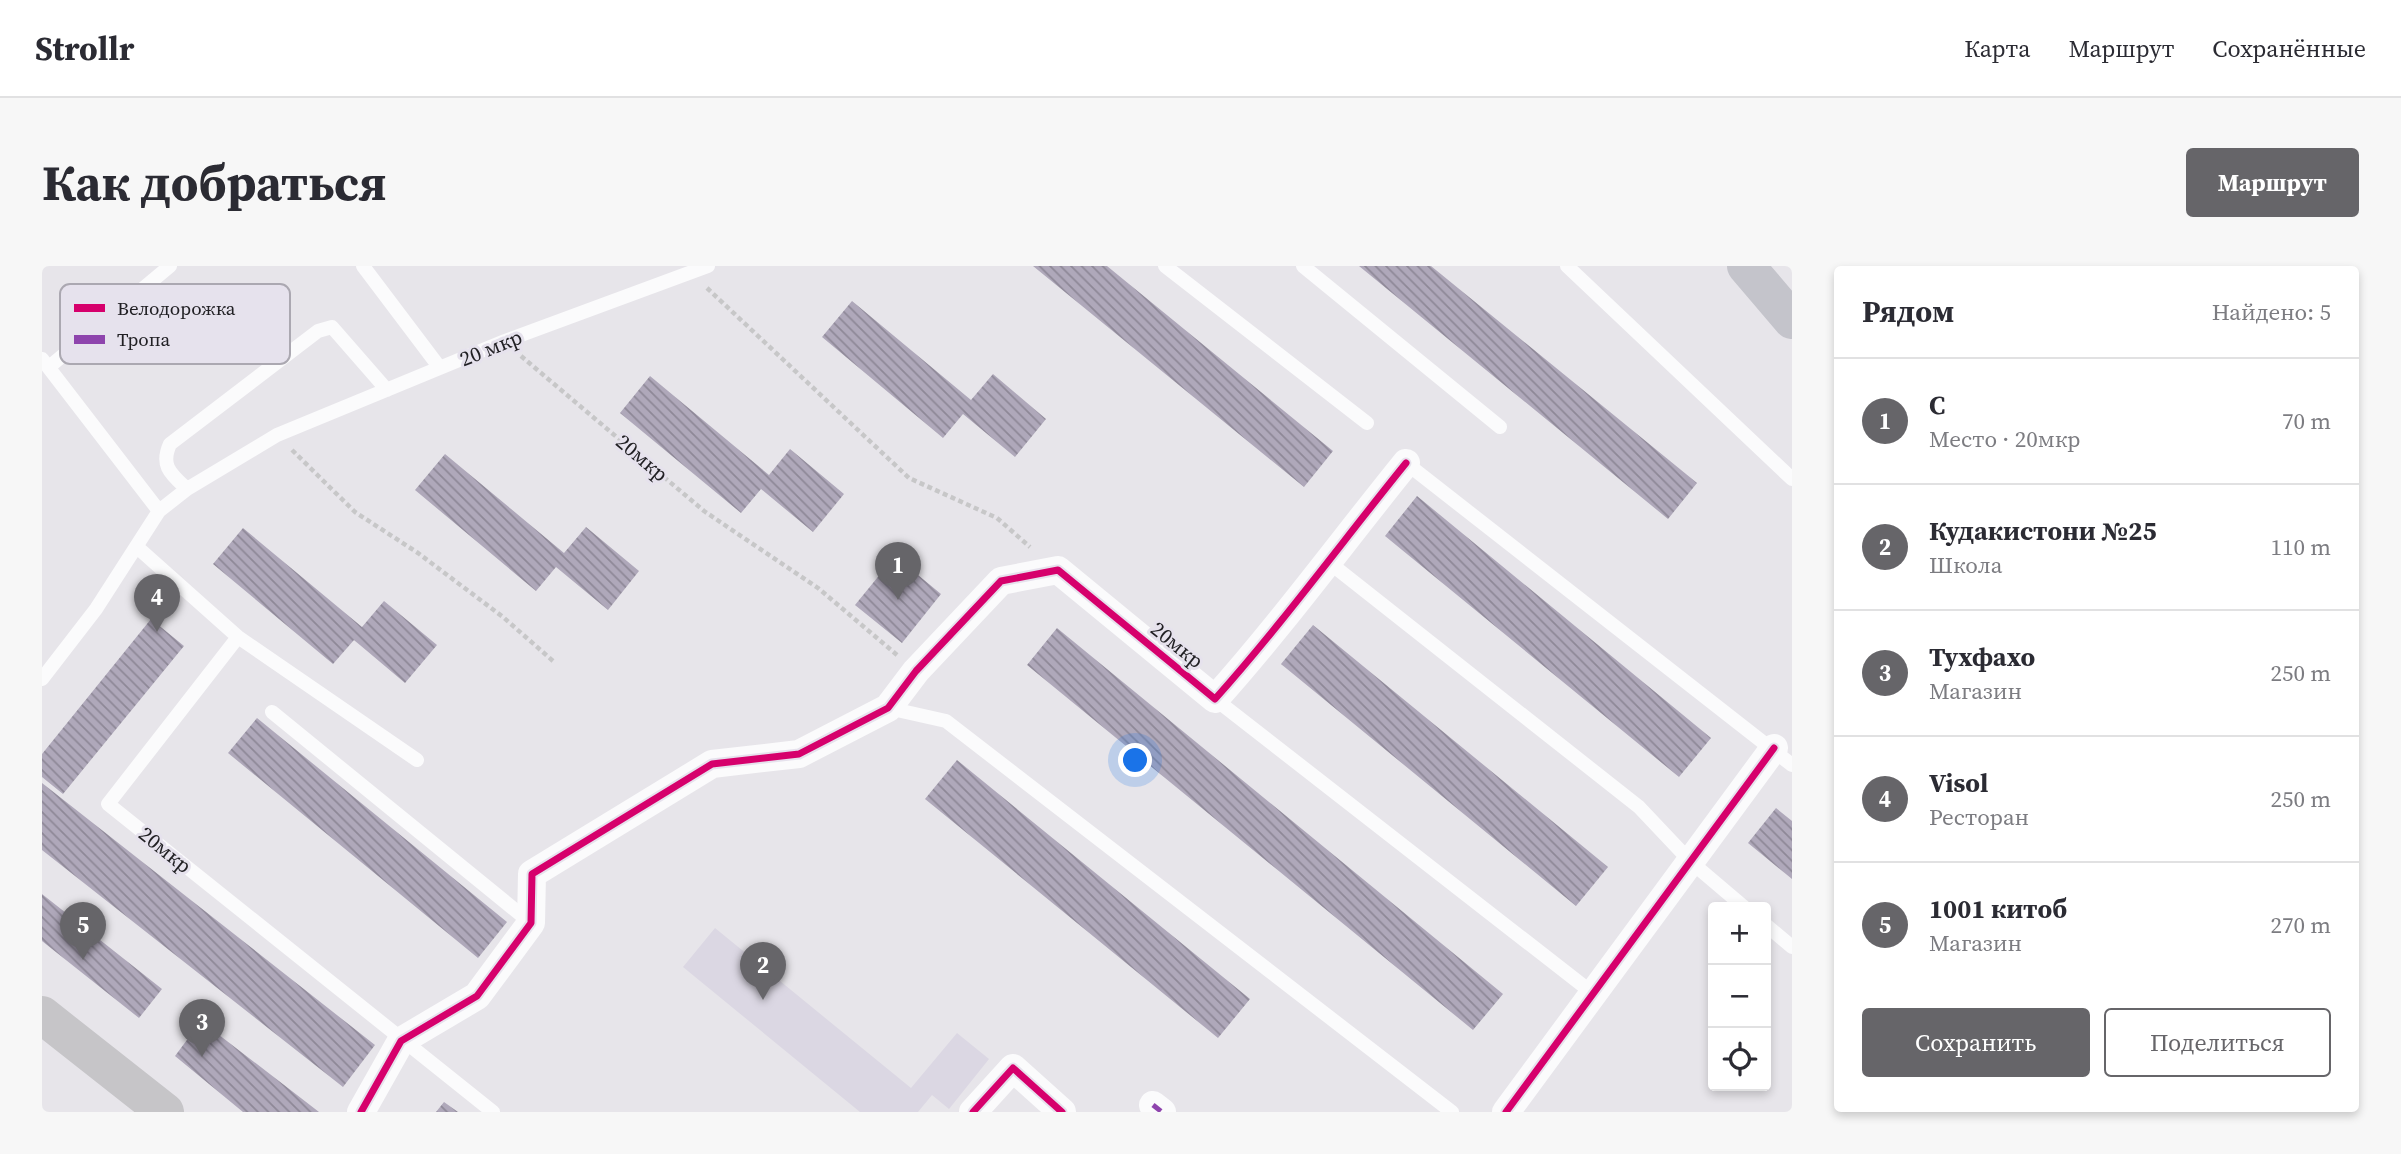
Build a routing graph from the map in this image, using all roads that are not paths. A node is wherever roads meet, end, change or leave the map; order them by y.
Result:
1 (170, 266) edge
2 (363, 266) edge
3 (708, 266) edge
4 (1165, 266) edge
5 (1303, 266) edge
6 (1567, 266) edge
7 (1746, 266) edge
8 (147, 284) edge
9 (1792, 320) edge
10 (60, 351) edge
11 (290, 352) edge
12 (45, 363) edge
13 (275, 364) edge
14 (440, 368) junction
15 (387, 390) junction
16 (1367, 423) dead end
17 (1500, 427) dead end
18 (1406, 463) joint
19 (1792, 479) edge
20 (187, 489) junction
21 (159, 511) junction
22 (138, 547) junction
23 (1326, 560) junction
24 (238, 637) junction
25 (42, 679) edge
26 (1215, 699) junction
27 (888, 708) junction
28 (272, 712) dead end
29 (1783, 757) edge
30 (417, 760) dead end
31 (1691, 862) junction
32 (1738, 902) edge
33 (531, 923) junction
34 (1771, 929) edge
35 (1792, 947) edge
36 (1595, 995) junction
37 (42, 1015) edge
38 (401, 1041) junction
39 (165, 1112) edge
40 (361, 1112) edge
41 (493, 1112) edge
42 (973, 1112) edge
43 (1062, 1112) edge
44 (1451, 1112) edge
45 (1507, 1112) edge

1 - 8 lane
2 - 14 lane
3 - 14 lane, 20 мкр
4 - 16 lane
5 - 17 lane
6 - 19 lane
7 - 9 highway
10 - 12 lane
11 - 15 lane
12 - 21 lane
13 - 20 lane
14 - 15 lane, 20 мкр
15 - 20 lane, 20 мкр
18 - 23 street
18 - 29 lane
20 - 21 lane, 20 мкр
21 - 22 lane
22 - 24 lane
22 - 25 lane
23 - 26 street
23 - 31 lane
24 - 30 lane
24 - 38 lane, 20мкр
26 - 27 street, 20мкр
26 - 36 lane, 20мкр
27 - 33 street
27 - 44 lane
28 - 33 lane
29 - 31 street
31 - 32 lane
31 - 36 street
33 - 38 street
34 - 35 lane
36 - 45 street
37 - 39 main road
38 - 40 street
38 - 41 lane, 20мкр
42 - 43 street

